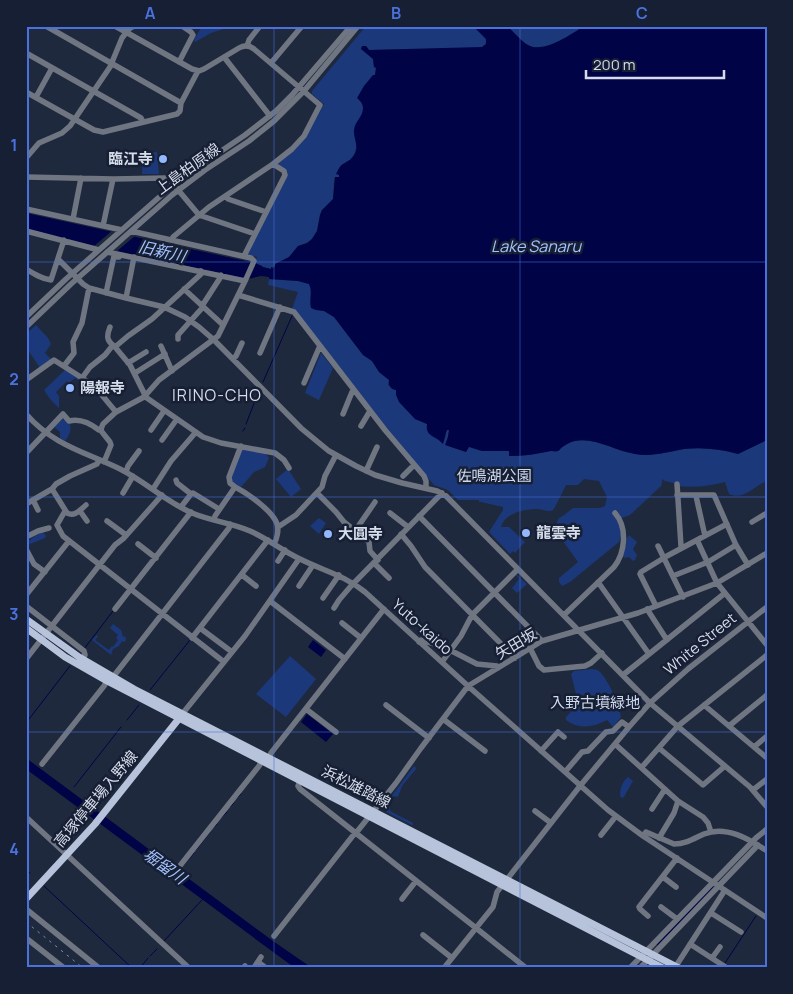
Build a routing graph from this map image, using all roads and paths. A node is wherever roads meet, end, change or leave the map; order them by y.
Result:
1 (46, 26) edge
2 (116, 26) edge
3 (134, 26) edge
4 (182, 26) edge
5 (260, 26) edge
6 (302, 26) edge
7 (350, 26) edge
8 (358, 26) edge
9 (126, 32) junction
10 (246, 46) junction
11 (26, 53) edge
12 (224, 57) junction
13 (179, 62) junction
14 (112, 63) junction
15 (271, 63) junction
16 (52, 68) junction
17 (198, 71) junction
18 (301, 89) junction
19 (94, 91) junction
20 (26, 92) edge
21 (36, 97) junction
22 (181, 103) junction
23 (270, 116) junction
24 (75, 120) junction
25 (142, 122) junction
26 (26, 158) edge
27 (274, 164) junction
28 (26, 177) edge
29 (81, 178) junction
30 (113, 179) junction
31 (174, 185) junction
32 (178, 190) junction
33 (226, 196) junction
34 (26, 208) edge
35 (266, 212) junction
36 (199, 215) junction
37 (73, 219) junction
38 (103, 226) junction
39 (26, 231) edge
40 (121, 231) junction
41 (130, 232) junction
42 (255, 234) junction
43 (64, 240) junction
44 (172, 240) junction
45 (99, 250) junction
46 (108, 252) junction
47 (244, 256) junction
48 (134, 259) junction
49 (58, 260) junction
50 (26, 269) edge
51 (202, 271) junction
52 (72, 274) junction
53 (221, 275) junction
54 (78, 279) junction
55 (246, 280) junction
56 (89, 288) junction
57 (184, 290) junction
58 (106, 293) junction
59 (238, 294) junction
60 (126, 298) junction
61 (202, 306) junction
62 (164, 307) junction
63 (280, 307) junction
64 (26, 317) edge
65 (190, 320) junction
66 (223, 326) junction
67 (26, 327) edge
68 (110, 328) dead end
69 (178, 340) dead end
70 (214, 340) junction
71 (242, 343) dead end
72 (114, 346) junction
73 (161, 346) dead end
74 (320, 347) junction
75 (146, 352) dead end
76 (260, 353) dead end
77 (165, 354) junction
78 (233, 359) junction
79 (128, 363) junction
80 (64, 366) junction
81 (172, 371) junction
82 (135, 374) junction
83 (82, 378) junction
84 (26, 380) edge
85 (304, 383) dead end
86 (354, 390) junction
87 (144, 396) junction
88 (164, 411) junction
89 (370, 411) junction
90 (116, 412) junction
91 (26, 414) edge
92 (342, 414) dead end
93 (176, 419) junction
94 (361, 426) dead end
95 (101, 429) junction
96 (151, 430) dead end
97 (45, 432) junction
98 (196, 432) junction
99 (162, 440) dead end
100 (241, 446) junction
101 (377, 447) dead end
102 (139, 450) dead end
103 (26, 453) edge
104 (336, 455) junction
105 (102, 461) junction
106 (414, 465) junction
107 (289, 468) dead end
108 (366, 471) junction
109 (126, 472) junction
110 (133, 476) junction
111 (403, 476) dead end
112 (176, 480) dead end
113 (676, 484) dead end
114 (235, 487) junction
115 (426, 488) junction
116 (52, 489) junction
117 (153, 489) junction
118 (123, 492) dead end
119 (317, 493) junction
120 (442, 493) junction
121 (191, 494) junction
122 (162, 495) junction
123 (677, 495) junction
124 (696, 496) junction
125 (33, 500) junction
126 (375, 502) dead end
127 (26, 504) edge
128 (86, 505) dead end
129 (181, 507) junction
130 (219, 509) junction
131 (38, 510) dead end
132 (65, 511) junction
133 (80, 511) junction
134 (192, 512) junction
135 (390, 513) dead end
136 (615, 513) dead end
137 (767, 513) edge
138 (419, 516) junction
139 (87, 520) dead end
140 (214, 520) junction
141 (107, 521) dead end
142 (752, 522) dead end
143 (230, 524) junction
144 (727, 524) junction
145 (278, 527) junction
146 (408, 527) junction
147 (49, 528) dead end
148 (354, 531) junction
149 (401, 534) junction
150 (126, 536) junction
151 (704, 536) junction
152 (26, 537) edge
153 (268, 540) junction
154 (697, 540) junction
155 (69, 541) junction
156 (138, 544) dead end
157 (274, 544) junction
158 (736, 545) junction
159 (658, 546) dead end
160 (682, 548) junction
161 (26, 549) edge
162 (285, 550) junction
163 (767, 553) edge
164 (156, 558) junction
165 (664, 558) junction
166 (299, 559) junction
167 (278, 561) dead end
168 (376, 561) junction
169 (708, 562) junction
170 (100, 565) junction
171 (313, 565) junction
172 (748, 565) junction
173 (518, 569) junction
174 (45, 572) junction
175 (242, 575) junction
176 (339, 575) junction
177 (673, 576) junction
178 (389, 578) dead end
179 (598, 582) junction
180 (718, 583) junction
181 (354, 584) junction
182 (256, 586) dead end
183 (299, 586) dead end
184 (130, 589) junction
185 (494, 592) junction
186 (725, 593) junction
187 (26, 596) edge
188 (683, 597) junction
189 (322, 598) dead end
190 (270, 601) junction
191 (26, 606) edge
192 (656, 606) junction
193 (767, 607) edge
194 (334, 608) dead end
195 (115, 609) dead end
196 (647, 609) junction
197 (384, 610) junction
198 (162, 614) junction
199 (472, 615) junction
200 (564, 615) junction
201 (623, 617) junction
202 (26, 619) edge
203 (748, 622) junction
204 (342, 623) dead end
205 (52, 626) junction
206 (26, 628) edge
207 (200, 628) junction
208 (579, 630) junction
209 (44, 637) junction
210 (192, 638) junction
211 (361, 638) junction
212 (667, 640) junction
213 (542, 641) junction
214 (419, 642) junction
215 (767, 645) edge
216 (530, 648) junction
217 (452, 650) junction
218 (232, 652) junction
219 (602, 653) junction
220 (649, 654) junction
221 (767, 655) edge
222 (514, 658) junction
223 (26, 659) edge
224 (82, 659) junction
225 (345, 660) junction
226 (224, 662) junction
227 (442, 662) junction
228 (498, 668) junction
229 (623, 675) junction
230 (110, 679) junction
231 (468, 686) junction
232 (767, 695) edge
233 (650, 703) junction
234 (386, 705) dead end
235 (704, 705) junction
236 (306, 709) junction
237 (181, 716) junction
238 (443, 720) junction
239 (678, 726) junction
240 (729, 726) junction
241 (629, 727) junction
242 (336, 732) dead end
243 (767, 736) edge
244 (564, 737) dead end
245 (429, 738) junction
246 (615, 744) junction
247 (754, 747) junction
248 (659, 748) junction
249 (485, 751) dead end
250 (541, 751) junction
251 (767, 758) edge
252 (265, 759) junction
253 (42, 764) dead end
254 (725, 766) junction
255 (642, 767) junction
256 (565, 772) junction
257 (767, 779) edge
258 (300, 781) junction
259 (580, 786) junction
260 (665, 789) junction
261 (753, 790) junction
262 (678, 801) junction
263 (767, 807) edge
264 (652, 809) dead end
265 (535, 811) dead end
266 (371, 814) junction
267 (616, 816) junction
268 (26, 817) edge
269 (551, 823) junction
270 (767, 829) edge
271 (710, 832) junction
272 (355, 833) junction
273 (601, 835) dead end
274 (643, 836) junction
275 (659, 838) junction
276 (755, 843) junction
277 (674, 844) junction
278 (767, 851) edge
279 (668, 852) junction
280 (67, 855) junction
281 (677, 858) junction
282 (179, 866) dead end
283 (662, 877) junction
284 (416, 881) junction
285 (505, 882) junction
286 (716, 884) junction
287 (676, 887) dead end
288 (725, 890) junction
289 (26, 899) edge
290 (402, 899) dead end
291 (661, 907) dead end
292 (26, 909) edge
293 (711, 913) junction
294 (648, 915) dead end
295 (767, 918) edge
296 (677, 919) junction
297 (476, 928) junction
298 (741, 932) dead end
299 (423, 934) dead end
300 (274, 936) dead end
301 (26, 938) edge
302 (690, 944) junction
303 (720, 947) dead end
304 (647, 955) junction
305 (452, 958) junction
306 (712, 958) junction
307 (258, 962) dead end
308 (678, 967) edge
309 (64, 968) edge
310 (98, 968) edge
311 (189, 968) edge
312 (266, 968) edge
313 (444, 968) edge
314 (526, 968) edge
315 (630, 968) edge
316 (640, 968) edge
317 (663, 968) edge
318 (727, 968) edge

1 - 14 street
2 - 9 street
3 - 9 street
4 - 13 street
5 - 10 street
6 - 15 street
7 - 18 street, 上島柏原線
8 - 18 street, 上島柏原線
9 - 13 street
9 - 14 street
10 - 12 street
10 - 15 street
11 - 16 street
12 - 17 street
12 - 23 street
13 - 17 street
14 - 19 street
14 - 22 street
15 - 18 street
16 - 19 street
16 - 21 street
17 - 22 street
18 - 23 street, 上島柏原線
18 - 27 street
18 - 32 street, 上島柏原線
19 - 24 street
19 - 25 street
20 - 21 street
21 - 24 street
22 - 25 street
23 - 31 street, 上島柏原線
24 - 25 street
24 - 26 street
27 - 33 street
27 - 35 street
28 - 29 street
29 - 30 street
29 - 37 street
30 - 31 street
30 - 38 street
31 - 32 street
31 - 40 street, 上島柏原線
32 - 36 street
32 - 41 street, 上島柏原線
33 - 35 street
33 - 36 street
34 - 37 street
35 - 42 street
36 - 42 street
36 - 44 street
37 - 38 street
38 - 40 street
39 - 43 street
40 - 45 street, 上島柏原線
41 - 44 street
41 - 46 street, 上島柏原線
42 - 47 street
43 - 45 street
43 - 49 street
44 - 47 street
45 - 52 street, 上島柏原線
46 - 48 street
46 - 54 street, 上島柏原線
47 - 55 street
48 - 51 street
48 - 58 street
48 - 60 street
49 - 50 street
49 - 52 street
51 - 53 street
51 - 57 street
52 - 54 street
52 - 64 street, 上島柏原線
53 - 55 street
53 - 61 street
54 - 56 street
54 - 67 street, 上島柏原線
55 - 59 street
56 - 58 street
56 - 80 street
57 - 61 street
57 - 62 street
58 - 60 street
59 - 63 street
59 - 66 street
60 - 62 street
61 - 65 street
61 - 66 street
62 - 65 street
62 - 72 street
63 - 74 street
63 - 76 street
65 - 69 street
65 - 70 street
66 - 70 street
68 - 72 street
70 - 78 street
70 - 81 street
71 - 78 street
72 - 79 street
72 - 83 street
73 - 77 street
74 - 85 street
74 - 86 street
75 - 79 street
77 - 81 street
77 - 82 street
78 - 104 street
79 - 82 street
80 - 83 street
80 - 84 street
81 - 87 street
82 - 87 street
83 - 90 street
86 - 89 street
86 - 92 street
87 - 88 street
87 - 90 street
88 - 93 street
88 - 96 street
89 - 94 street
89 - 106 street
90 - 95 street
91 - 97 street, Yuto-kaido
93 - 98 street
93 - 99 street
95 - 97 street
95 - 105 street
97 - 103 street
97 - 105 street, Yuto-kaido
98 - 100 street
98 - 117 street
100 - 107 street
100 - 114 street
101 - 108 street
102 - 109 street
104 - 108 street
104 - 119 street
105 - 109 street, Yuto-kaido
105 - 116 street
106 - 111 street
106 - 115 street
108 - 115 street
109 - 110 street, Yuto-kaido
110 - 117 street, Yuto-kaido
110 - 118 street
112 - 121 street
113 - 123 street
114 - 130 street
114 - 145 street
115 - 120 street
116 - 125 street
116 - 132 street
117 - 122 street, Yuto-kaido
119 - 145 street
119 - 148 street
120 - 138 street
120 - 173 street
121 - 129 street
121 - 130 street
122 - 129 street, Yuto-kaido
122 - 150 street
123 - 124 street
123 - 160 street
124 - 144 street
124 - 151 street
125 - 127 street
125 - 131 street
126 - 148 street
128 - 133 street
129 - 134 street, Yuto-kaido
130 - 140 street
132 - 133 street
132 - 155 street
133 - 139 street
134 - 140 street, Yuto-kaido
134 - 164 street
135 - 146 street
136 - 179 street
137 - 142 street
138 - 146 street
138 - 185 street
140 - 143 street, Yuto-kaido
141 - 150 street
143 - 153 street, Yuto-kaido
143 - 198 street
144 - 151 street
144 - 158 street
145 - 157 street
146 - 149 street
147 - 152 street
148 - 168 street
149 - 168 street
149 - 199 street
150 - 170 street
151 - 154 street
153 - 157 street, Yuto-kaido
153 - 175 street
154 - 160 street
154 - 169 street
155 - 170 street
155 - 174 street
156 - 164 street
157 - 162 street, Yuto-kaido
158 - 169 street
158 - 172 street
159 - 165 street
160 - 165 street
161 - 174 street
162 - 166 street, Yuto-kaido
162 - 167 street
163 - 172 street, 矢田坂
164 - 184 street
165 - 177 street
165 - 192 street
166 - 171 street, Yuto-kaido
166 - 190 street
168 - 178 street
168 - 181 street
169 - 177 street
169 - 180 street
170 - 184 street
170 - 205 street
171 - 176 street, Yuto-kaido
171 - 183 street
172 - 180 street, 矢田坂
173 - 185 street
173 - 200 street
174 - 187 street
175 - 182 street
175 - 207 street
176 - 181 street, Yuto-kaido
176 - 189 street
177 - 188 street
179 - 200 street
179 - 201 street
180 - 186 street
180 - 188 street, 矢田坂
181 - 194 street
181 - 197 street, Yuto-kaido
184 - 195 street
184 - 198 street
185 - 199 street
185 - 213 street
186 - 203 street
186 - 212 street
188 - 192 street, 矢田坂
190 - 218 street
190 - 225 street
191 - 205 street
192 - 196 street, 矢田坂
193 - 203 street, White Street
196 - 201 street, 矢田坂
196 - 212 street
197 - 211 street
197 - 214 street, Yuto-kaido
198 - 210 street
198 - 230 street
199 - 217 street
199 - 222 street
200 - 208 street
201 - 208 street, 矢田坂
201 - 220 street
202 - 209 main road, 浜松雄踏線
203 - 215 street
203 - 233 street, White Street
204 - 211 street
205 - 209 street
205 - 224 street
206 - 209 main road, 浜松雄踏線
207 - 210 street
207 - 218 street
208 - 213 street, 矢田坂
208 - 219 street
209 - 223 street
209 - 224 main road, 浜松雄踏線
209 - 230 main road, 浜松雄踏線
210 - 226 street
211 - 225 street
212 - 220 street
213 - 216 street, 矢田坂
214 - 217 street
214 - 227 street, Yuto-kaido
216 - 219 street
216 - 222 street, 矢田坂
217 - 227 street
217 - 228 street
218 - 226 street
219 - 229 street
220 - 229 street
221 - 235 street
222 - 228 street, 矢田坂
224 - 230 main road, 浜松雄踏線
225 - 236 street
226 - 237 street
227 - 231 street, Yuto-kaido
228 - 231 street, 矢田坂
229 - 233 street
230 - 237 main road, 浜松雄踏線
230 - 253 street
231 - 238 street
231 - 250 street, Yuto-kaido
232 - 240 street
233 - 239 street
233 - 241 street, White Street
234 - 245 street
235 - 239 street
235 - 240 street
236 - 242 street
236 - 252 street
237 - 252 main road, 浜松雄踏線
237 - 280 main road, 高塚停車場入野線
238 - 245 street
238 - 249 street
239 - 248 street
239 - 254 street
240 - 247 street
241 - 246 street, White Street
241 - 256 street
243 - 247 street
244 - 250 street
245 - 266 street
246 - 255 street
246 - 259 street, White Street
247 - 251 street
248 - 254 street
248 - 255 street
250 - 256 street, Yuto-kaido
252 - 258 main road, 浜松雄踏線
252 - 266 main road, 浜松雄踏線
252 - 282 street
254 - 261 street
255 - 260 street
256 - 259 street, Yuto-kaido
257 - 261 street
258 - 266 main road, 浜松雄踏線
258 - 272 street
259 - 267 street, Yuto-kaido
259 - 269 street, White Street
260 - 262 street
260 - 264 street
261 - 263 street
262 - 271 street
262 - 275 street
265 - 269 street
266 - 272 street
266 - 285 main road, 浜松雄踏線
267 - 273 street
267 - 274 street, Yuto-kaido
268 - 280 street
269 - 285 street, White Street
270 - 276 street
271 - 276 street
271 - 277 street
272 - 284 street
272 - 300 street
274 - 275 street
274 - 279 street, Yuto-kaido
275 - 277 street
276 - 278 street
276 - 286 street
277 - 279 street
279 - 281 street, Yuto-kaido
280 - 289 main road, 高塚停車場入野線
280 - 311 street
281 - 283 street
281 - 286 street, Yuto-kaido
283 - 287 street
283 - 294 street
284 - 290 street
284 - 297 street
285 - 297 street, White Street
285 - 304 main road, 浜松雄踏線
286 - 288 street, Yuto-kaido
286 - 296 street
286 - 304 street
288 - 293 street
288 - 295 street, Yuto-kaido
291 - 296 street
292 - 310 street
293 - 298 street
293 - 302 street
296 - 304 street
297 - 305 street, White Street
297 - 314 street
299 - 305 street
301 - 309 street
302 - 306 street
302 - 308 street
303 - 306 street
304 - 308 main road, 浜松雄踏線
304 - 315 street
304 - 316 street
304 - 317 main road, 浜松雄踏線
305 - 313 street, White Street
306 - 318 street
307 - 312 street

